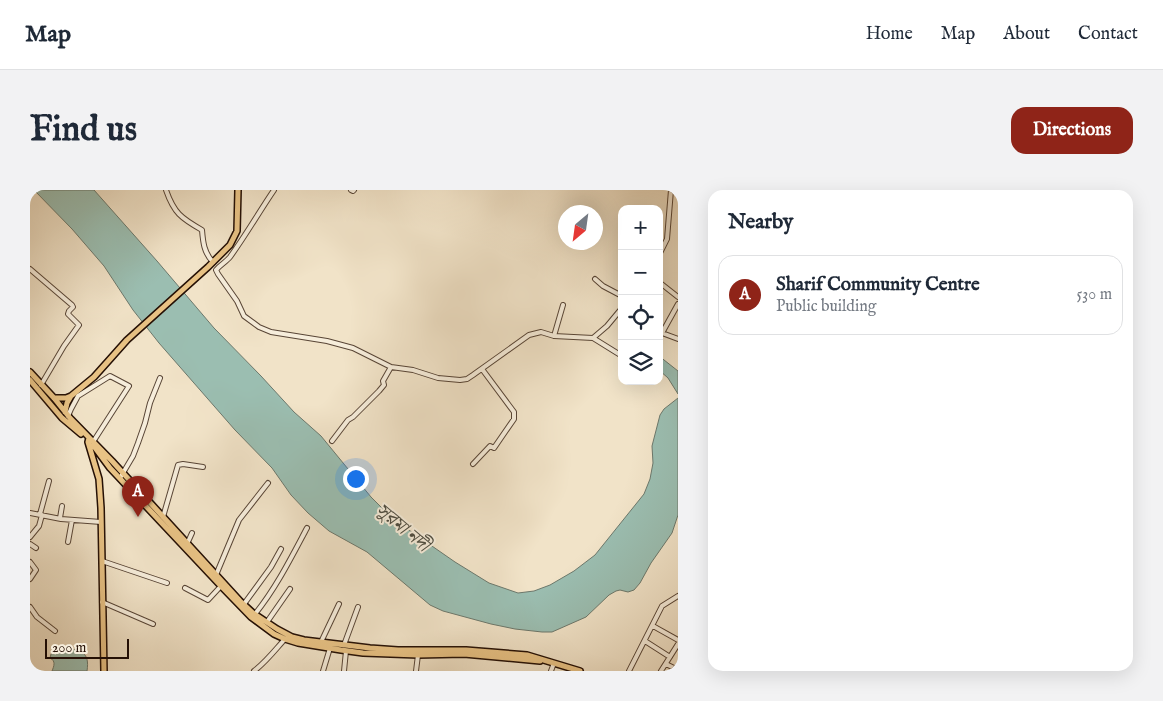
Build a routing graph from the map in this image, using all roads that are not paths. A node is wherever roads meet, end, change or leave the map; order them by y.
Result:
1 (166, 190) edge
2 (238, 190) edge
3 (274, 190) edge
4 (671, 190) edge
5 (662, 250) edge
6 (213, 262) junction
7 (30, 269) edge
8 (595, 279) dead end
9 (663, 285) edge
10 (620, 295) edge
11 (678, 298) edge
12 (678, 304) edge
13 (563, 305) dead end
14 (618, 313) edge
15 (554, 336) junction
16 (594, 338) junction
17 (678, 339) edge
18 (618, 353) edge
19 (391, 366) junction
20 (482, 369) junction
21 (30, 372) edge
22 (160, 378) dead end
23 (30, 380) edge
24 (41, 384) junction
25 (72, 396) junction
26 (54, 398) junction
27 (59, 404) junction
28 (53, 408) junction
29 (67, 414) junction
30 (90, 440) junction
31 (332, 441) dead end
32 (474, 464) dead end
33 (203, 467) dead end
34 (122, 476) junction
35 (49, 481) dead end
36 (268, 483) dead end
37 (145, 502) junction
38 (62, 506) dead end
39 (30, 513) edge
40 (41, 514) junction
41 (162, 517) junction
42 (60, 518) junction
43 (72, 520) junction
44 (101, 522) junction
45 (307, 528) dead end
46 (192, 533) dead end
47 (30, 537) edge
48 (68, 542) dead end
49 (30, 544) edge
50 (187, 544) junction
51 (36, 548) dead end
52 (280, 549) dead end
53 (102, 561) junction
54 (30, 562) edge
55 (216, 575) junction
56 (30, 579) edge
57 (167, 583) dead end
58 (221, 586) junction
59 (186, 588) dead end
60 (290, 589) dead end
61 (678, 596) edge
62 (102, 602) junction
63 (244, 604) junction
64 (339, 604) dead end
65 (30, 607) edge
66 (358, 607) dead end
67 (255, 614) junction
68 (267, 622) junction
69 (153, 624) dead end
70 (653, 626) junction
71 (54, 631) dead end
72 (285, 639) junction
73 (678, 640) edge
74 (645, 641) junction
75 (321, 642) junction
76 (677, 647) edge
77 (330, 648) junction
78 (345, 648) junction
79 (418, 654) junction
80 (499, 655) junction
81 (670, 657) junction
82 (552, 662) junction
83 (666, 664) junction
84 (678, 670) edge
85 (104, 671) edge
86 (254, 671) edge
87 (323, 671) edge
88 (344, 671) edge
89 (416, 671) edge
90 (551, 671) edge
91 (579, 671) edge
92 (629, 671) edge
93 (661, 671) edge

1 - 6 street
2 - 6 main road
3 - 19 street
4 - 5 street
6 - 25 main road
7 - 24 street
8 - 10 street
9 - 11 street
12 - 17 street
13 - 15 street
14 - 16 street
15 - 16 street
15 - 20 street
16 - 18 street
19 - 20 street
19 - 31 street
20 - 32 street
21 - 24 main road
22 - 34 street
23 - 28 main road
24 - 26 main road
25 - 26 main road
25 - 29 main road
26 - 27 main road
27 - 28 main road
27 - 29 main road
28 - 30 main road
29 - 30 main road
29 - 30 street
30 - 34 main road
30 - 44 main road
33 - 41 street
34 - 37 main road
35 - 40 street
36 - 55 street
37 - 41 main road
37 - 58 main road
38 - 42 street
39 - 40 street
40 - 42 street
40 - 47 street
41 - 50 main road
42 - 43 street
43 - 44 street
43 - 48 street
44 - 53 main road
45 - 67 street
46 - 50 street
49 - 51 street
50 - 55 main road
52 - 63 street
53 - 57 street
53 - 62 main road
54 - 56 street
55 - 63 main road
58 - 59 street
58 - 72 main road
60 - 68 street
61 - 70 street
62 - 69 street
62 - 85 main road
63 - 67 main road
64 - 75 street
65 - 71 street
66 - 78 street
67 - 68 main road
68 - 75 main road
70 - 73 street
70 - 74 street
72 - 77 main road
72 - 86 street
74 - 81 street
74 - 92 street
75 - 78 main road
76 - 81 street
77 - 78 main road
77 - 87 street
78 - 79 main road
78 - 80 main road
78 - 88 street
79 - 80 main road
79 - 89 street
80 - 82 main road
81 - 83 street
82 - 90 street
82 - 91 main road
83 - 84 street
83 - 93 street

